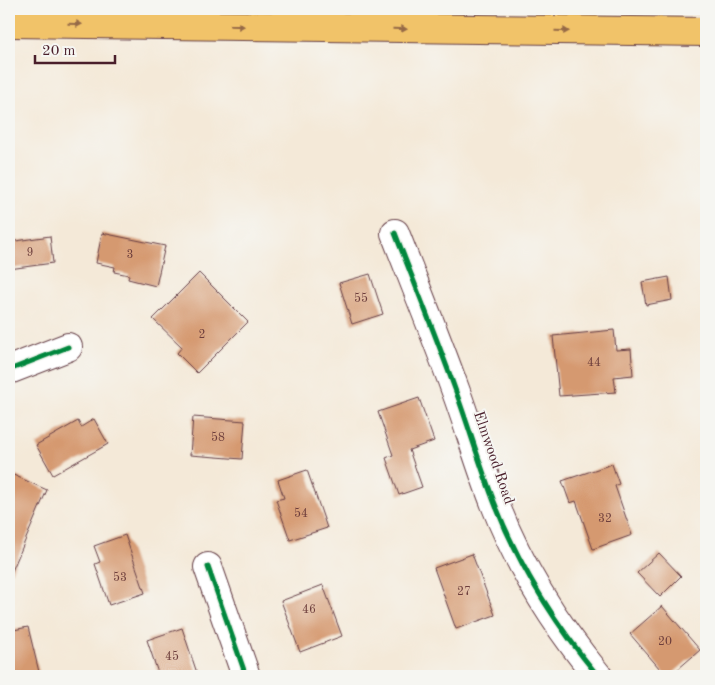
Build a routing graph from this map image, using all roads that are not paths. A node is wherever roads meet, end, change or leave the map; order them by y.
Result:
1 (9, 23) edge
2 (706, 32) edge
3 (394, 233) dead end
4 (68, 347) dead end
5 (9, 370) edge
6 (208, 567) dead end
7 (246, 676) edge
8 (598, 676) edge

1 -> 2 highway
3 - 8 street, Elmwood Road
4 - 5 street
6 - 7 street

